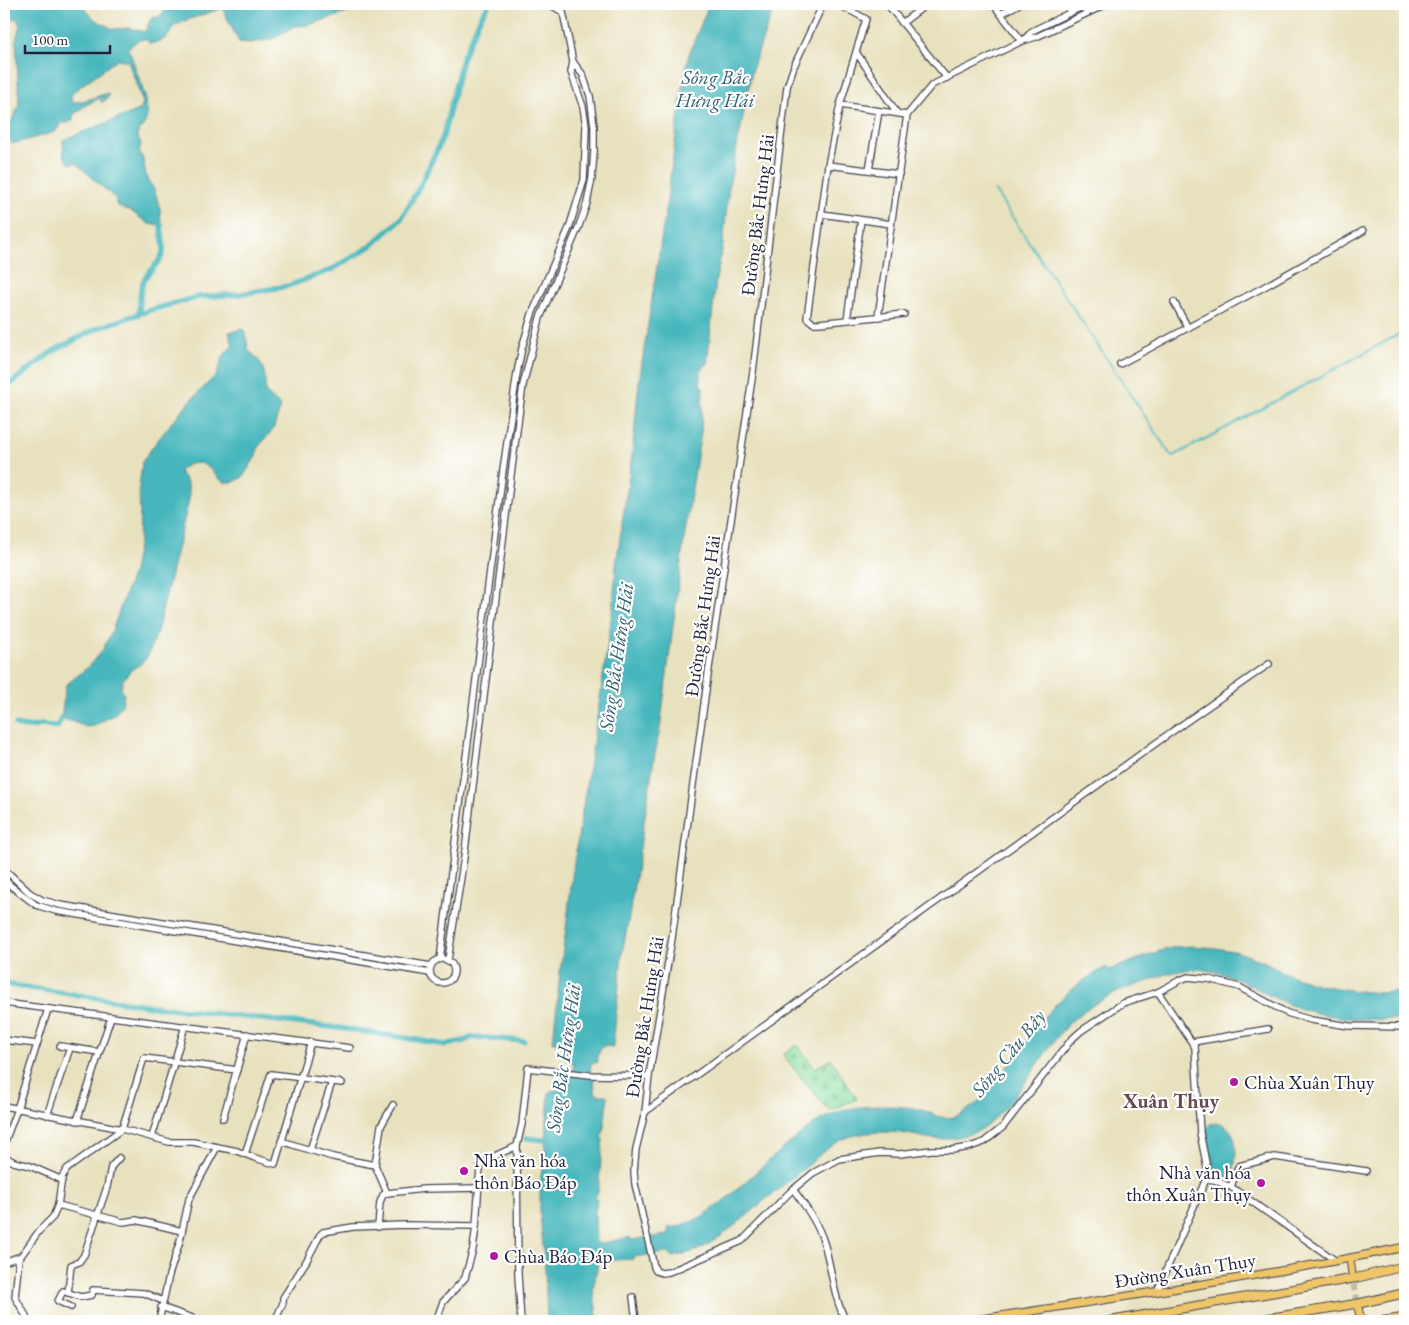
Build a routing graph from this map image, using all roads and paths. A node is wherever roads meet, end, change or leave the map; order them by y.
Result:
1 (549, 4) edge
2 (823, 4) edge
3 (838, 4) edge
4 (865, 4) edge
5 (870, 4) edge
6 (887, 4) edge
7 (927, 4) edge
8 (993, 4) edge
9 (1019, 4) edge
10 (1088, 4) edge
11 (1107, 4) edge
12 (1098, 6) edge
13 (1002, 14) junction
14 (902, 23) junction
15 (1022, 41) junction
16 (856, 52) junction
17 (573, 62) junction
18 (946, 78) junction
19 (591, 102) junction
20 (583, 104) junction
21 (840, 105) junction
22 (879, 111) junction
23 (897, 113) junction
24 (907, 115) junction
25 (828, 165) junction
26 (870, 170) junction
27 (899, 174) junction
28 (822, 214) junction
29 (862, 220) junction
30 (891, 224) junction
31 (1362, 231) dead end
32 (1174, 302) dead end
33 (904, 314) dead end
34 (878, 317) junction
35 (847, 320) junction
36 (1188, 328) junction
37 (524, 341) junction
38 (533, 344) junction
39 (1120, 364) dead end
40 (490, 570) junction
41 (499, 572) junction
42 (1269, 664) dead end
43 (466, 759) junction
44 (475, 762) junction
45 (4, 869) edge
46 (4, 879) edge
47 (77, 911) junction
48 (258, 941) junction
49 (440, 959) junction
50 (448, 960) junction
51 (431, 966) junction
52 (430, 973) junction
53 (1158, 992) junction
54 (4, 1003) edge
55 (48, 1009) junction
56 (111, 1017) junction
57 (185, 1026) junction
58 (1405, 1027) edge
59 (1268, 1029) dead end
60 (248, 1034) junction
61 (4, 1041) edge
62 (311, 1042) junction
63 (1192, 1042) junction
64 (37, 1044) junction
65 (60, 1046) dead end
66 (70, 1048) junction
67 (350, 1048) dead end
68 (99, 1052) junction
69 (174, 1062) junction
70 (237, 1070) junction
71 (649, 1076) junction
72 (300, 1078) junction
73 (332, 1082) junction
74 (342, 1083) dead end
75 (392, 1105) dead end
76 (4, 1106) edge
77 (18, 1109) junction
78 (645, 1112) junction
79 (47, 1115) junction
80 (223, 1118) dead end
81 (77, 1121) junction
82 (122, 1129) junction
83 (152, 1138) junction
84 (281, 1141) junction
85 (4, 1144) edge
86 (517, 1146) junction
87 (218, 1147) junction
88 (310, 1150) junction
89 (4, 1153) edge
90 (245, 1154) junction
91 (119, 1158) dead end
92 (375, 1165) junction
93 (1366, 1171) dead end
94 (1206, 1179) junction
95 (62, 1180) junction
96 (1231, 1187) junction
97 (478, 1188) junction
98 (793, 1189) junction
99 (387, 1193) junction
100 (58, 1205) junction
101 (98, 1215) junction
102 (378, 1226) junction
103 (476, 1226) junction
104 (182, 1231) junction
105 (1405, 1247) edge
106 (19, 1258) junction
107 (1350, 1259) junction
108 (1336, 1261) junction
109 (4, 1262) edge
110 (1405, 1266) edge
111 (1405, 1270) edge
112 (1352, 1274) tunnel mouth
113 (1157, 1291) junction
114 (68, 1293) junction
115 (1405, 1293) edge
116 (634, 1297) dead end
117 (162, 1304) junction
118 (71, 1307) dead end
119 (1358, 1307) tunnel mouth
120 (1405, 1317) edge
121 (26, 1321) edge
122 (158, 1321) edge
123 (200, 1321) edge
124 (275, 1321) edge
125 (436, 1321) edge
126 (521, 1321) edge
127 (636, 1321) edge
128 (846, 1321) edge
129 (969, 1321) edge
130 (1110, 1321) edge
131 (1116, 1321) edge
132 (1251, 1321) edge
133 (1360, 1321) edge
134 (1378, 1321) edge

1 - 17 street
2 - 71 street, Đường Bắc Hưng Hải
3 - 16 street
4 - 5 street
6 - 14 street
7 - 14 street
8 - 13 street
9 - 13 street
10 - 15 street
11 - 12 street
12 - 15 street
13 - 15 street
14 - 18 street
15 - 18 street
16 - 21 street
16 - 23 street
17 - 19 street
17 - 20 street
18 - 24 street
19 - 20 street
19 - 38 street
20 - 37 street
21 - 22 street
21 - 25 street
22 - 23 street
22 - 26 street
23 - 24 street
24 - 27 street
25 - 26 street
25 - 28 street
26 - 27 street
27 - 30 street
28 - 29 street
28 - 35 street
29 - 30 street
29 - 35 street
30 - 34 street
31 - 36 street
32 - 36 street
33 - 34 street
34 - 35 street
36 - 39 street
37 - 38 street
37 - 40 street
38 - 41 street
40 - 41 street
40 - 43 street
41 - 44 street
42 - 78 street
43 - 44 street
43 - 49 street
44 - 50 street
45 - 47 street
46 - 47 street
47 - 48 street
48 - 51 street
48 - 52 street
49 - 50 street
49 - 51 street
50 - 52 street
51 - 52 street
53 - 58 street
53 - 63 street
53 - 98 street
54 - 55 street
55 - 56 street
55 - 64 street
56 - 57 street
56 - 68 street
57 - 60 street
57 - 69 street
59 - 63 street
60 - 62 street
60 - 70 street
61 - 64 street
62 - 67 street
62 - 72 street
63 - 94 street
64 - 77 street
65 - 66 street
66 - 68 street
66 - 79 street
68 - 81 street
69 - 70 street
69 - 82 street
69 - 83 street
70 - 80 street
71 - 78 street, Đường Bắc Hưng Hải
71 - 86 street
72 - 73 street
72 - 84 street
72 - 90 street
73 - 74 street
73 - 88 street
75 - 92 street
76 - 77 street
77 - 79 street
77 - 85 street
78 - 98 street, Đường Bắc Hưng Hải
79 - 81 street
81 - 82 street
82 - 83 street
82 - 95 street
83 - 87 street
84 - 88 street
84 - 90 street
86 - 97 street
86 - 126 street
87 - 90 street
87 - 104 street
88 - 92 street
89 - 95 street
91 - 101 street
92 - 99 street
93 - 96 street
94 - 96 street
94 - 113 street
95 - 100 street
96 - 108 street
97 - 99 street
97 - 103 street
98 - 128 street
99 - 102 street
100 - 101 street
100 - 106 street
101 - 104 street
101 - 114 street
102 - 103 street
102 - 124 street
103 - 125 street
104 - 117 street
105 - 107 main road, Đường Xuân Thụy
106 - 109 street
106 - 121 street
107 - 108 main road, Đường Xuân Thụy
107 - 112 main road
108 - 113 main road, Đường Xuân Thụy
110 - 130 highway
111 - 131 highway
113 - 129 main road, Đường Xuân Thụy
114 - 117 street
114 - 118 street
115 - 132 highway
116 - 127 street
117 - 122 street
117 - 123 street
119 - 133 main road
120 - 134 main road

